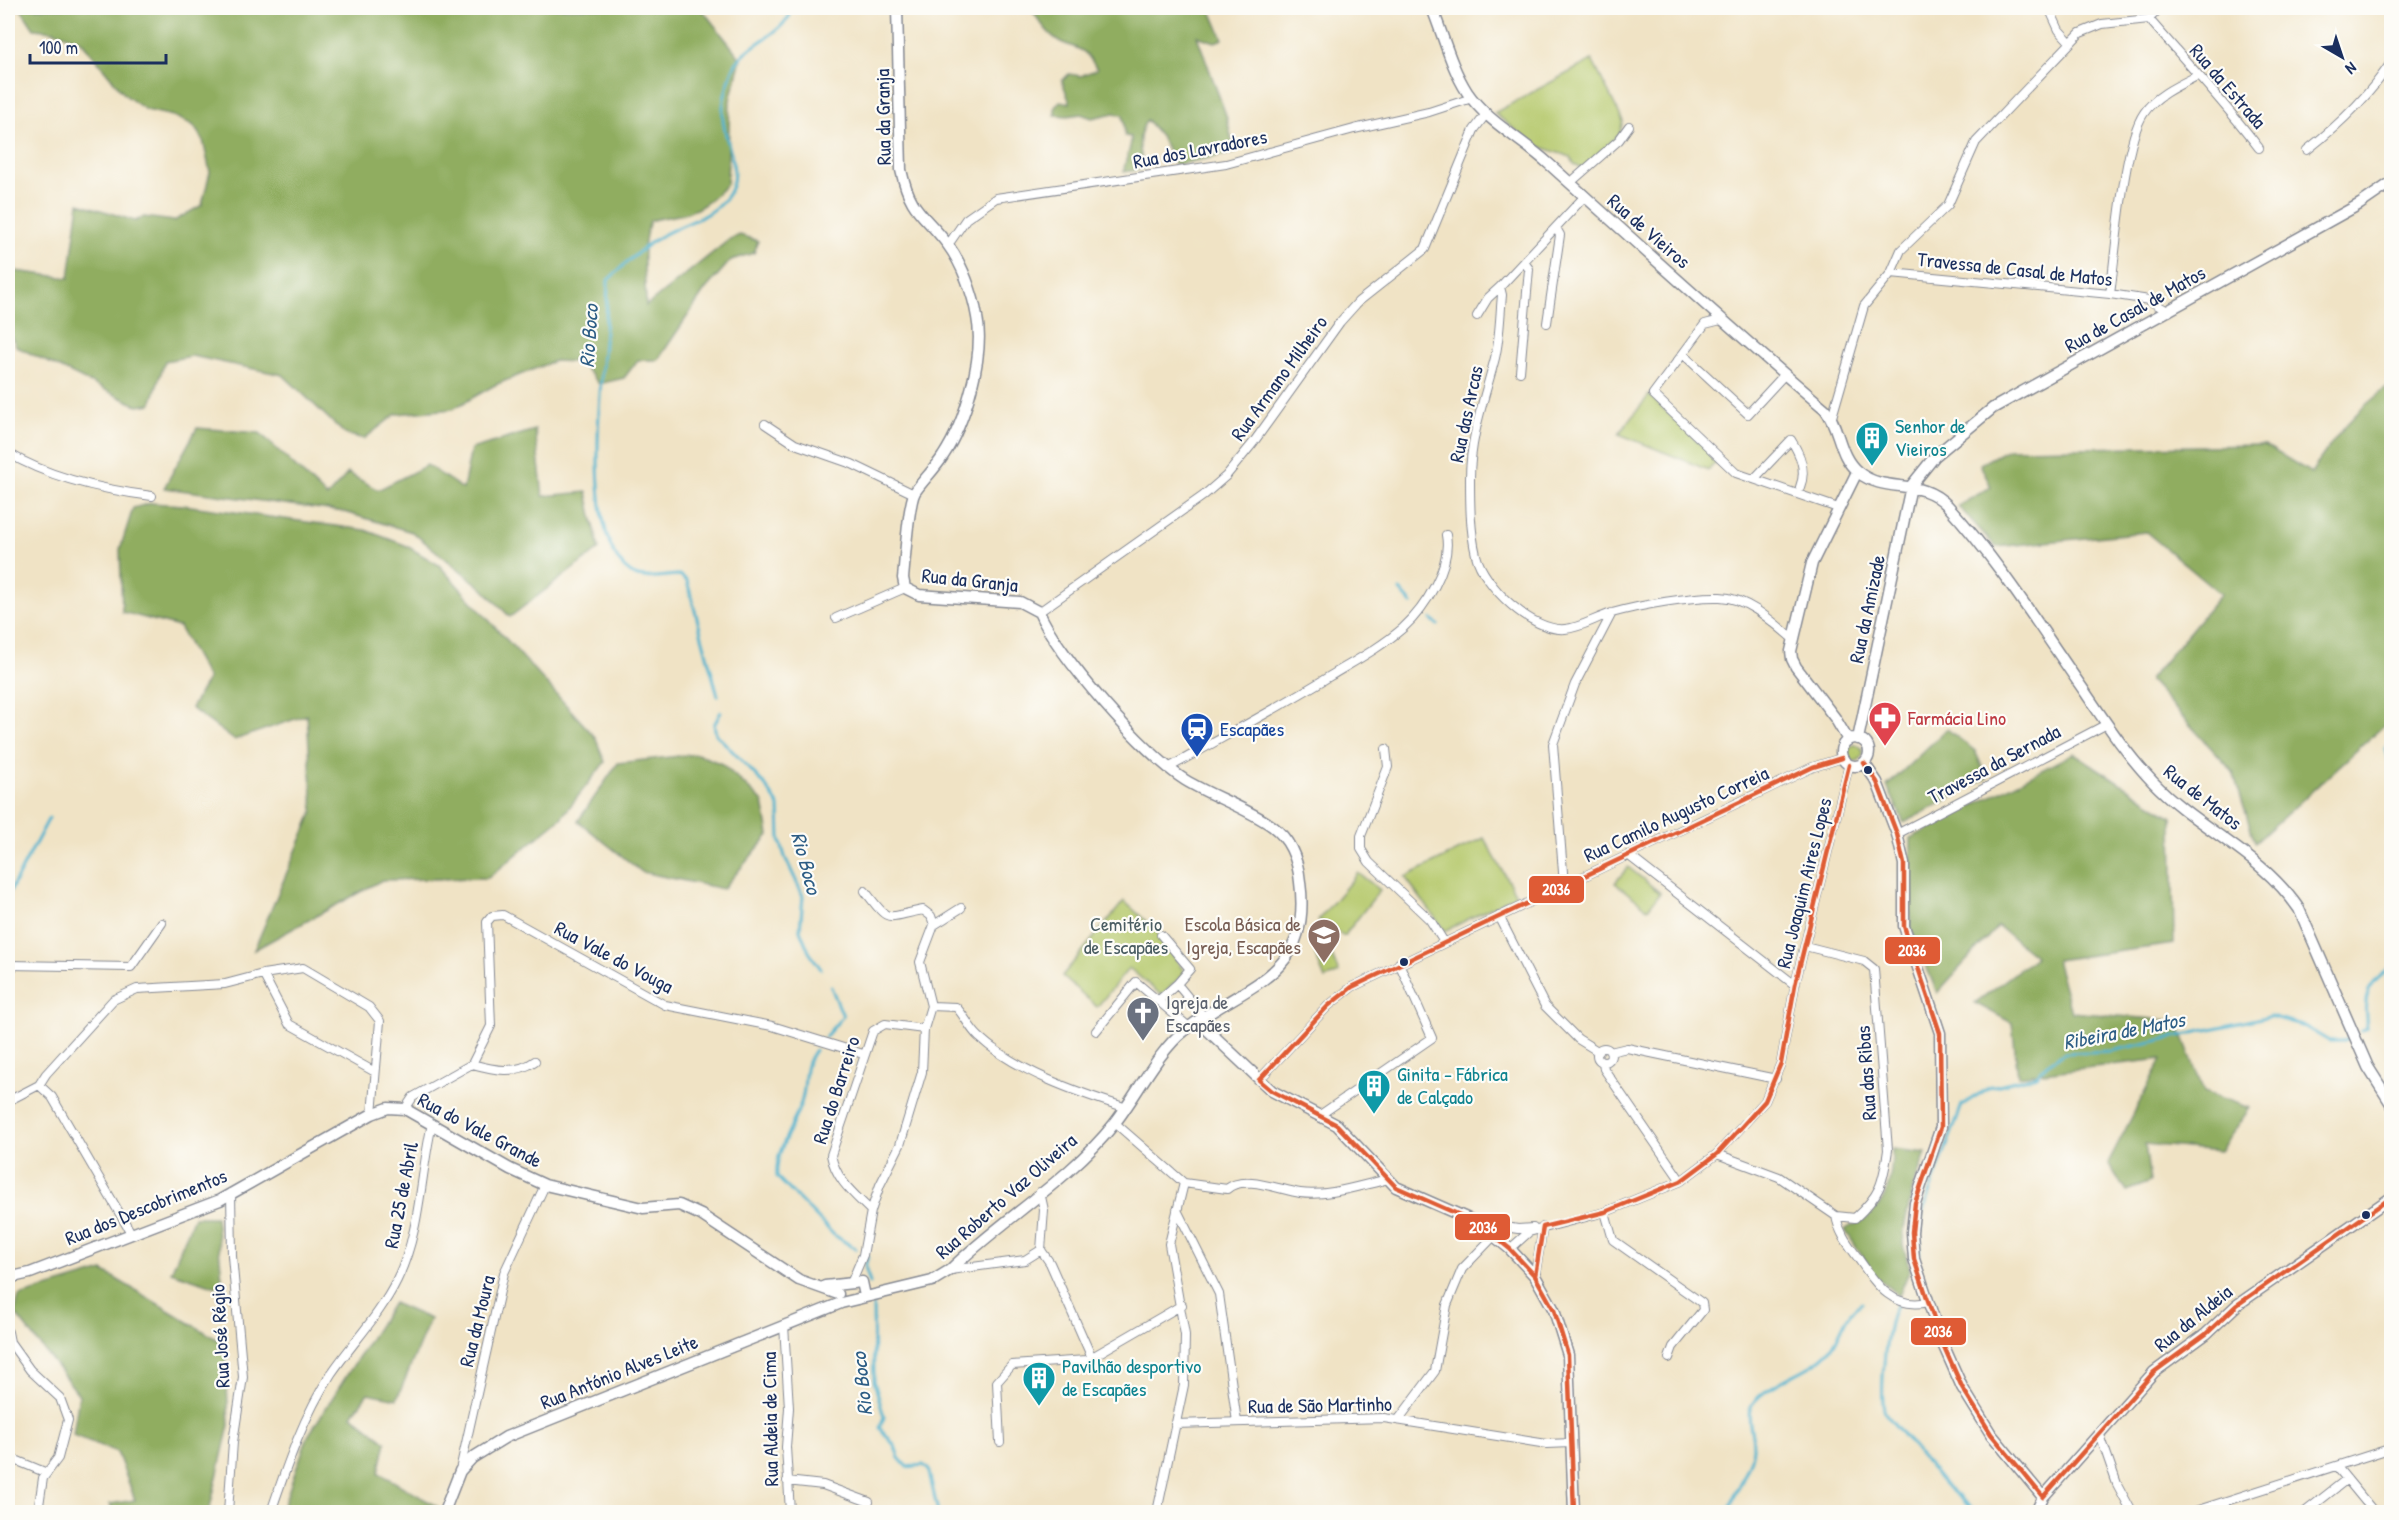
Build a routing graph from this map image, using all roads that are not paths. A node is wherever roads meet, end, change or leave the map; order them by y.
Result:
1 (897, 8) edge
2 (1432, 8) edge
3 (2049, 8) edge
4 (2160, 8) edge
5 (2149, 19) junction
6 (2069, 41) junction
7 (2391, 61) edge
8 (2197, 76) junction
9 (1472, 98) junction
10 (1486, 114) junction
11 (1629, 126) dead end
12 (2259, 148) dead end
13 (2307, 150) dead end
14 (2391, 182) edge
15 (1570, 183) junction
16 (1584, 198) junction
17 (1556, 228) junction
18 (948, 245) junction
19 (1524, 262) junction
20 (1891, 273) junction
21 (1500, 287) junction
22 (2110, 294) junction
23 (2169, 312) junction
24 (1478, 316) dead end
25 (1721, 320) junction
26 (1547, 323) dead end
27 (1683, 354) junction
28 (1520, 372) dead end
29 (1785, 374) junction
30 (1832, 417) junction
31 (765, 424) dead end
32 (8, 453) edge
33 (1857, 472) junction
34 (1754, 479) junction
35 (1911, 486) junction
36 (1800, 487) dead end
37 (914, 494) junction
38 (152, 496) dead end
39 (1838, 508) junction
40 (1446, 535) dead end
41 (905, 588) junction
42 (1040, 612) junction
43 (1612, 613) junction
44 (836, 618) dead end
45 (1794, 639) junction
46 (2107, 724) junction
47 (1853, 740) junction
48 (1386, 749) dead end
49 (1846, 762) junction
50 (1864, 763) junction
51 (1170, 767) junction
52 (1897, 834) junction
53 (1628, 855) junction
54 (1564, 885) junction
55 (865, 891) dead end
56 (961, 908) dead end
57 (1499, 916) junction
58 (162, 923) dead end
59 (934, 925) junction
60 (1161, 935) dead end
61 (1444, 942) junction
62 (1805, 946) junction
63 (1399, 963) junction
64 (8, 965) edge
65 (263, 974) junction
66 (1177, 984) junction
67 (1795, 985) junction
68 (1158, 1001) junction
69 (931, 1006) junction
70 (1198, 1022) junction
71 (924, 1029) junction
72 (1096, 1031) dead end
73 (1599, 1052) junction
74 (1611, 1052) junction
75 (863, 1054) junction
76 (535, 1061) dead end
77 (1603, 1062) junction
78 (472, 1064) junction
79 (375, 1072) junction
80 (1776, 1079) junction
81 (1258, 1080) junction
82 (39, 1085) junction
83 (8, 1101) edge
84 (2391, 1105) edge
85 (1124, 1107) junction
86 (388, 1108) joint
87 (405, 1109) junction
88 (372, 1114) junction
89 (1320, 1114) junction
90 (432, 1124) junction
91 (1115, 1124) junction
92 (1717, 1155) junction
93 (1389, 1179) junction
94 (1681, 1181) junction
95 (1184, 1183) junction
96 (545, 1185) junction
97 (1040, 1192) junction
98 (231, 1193) junction
99 (2391, 1197) edge
100 (1177, 1209) junction
101 (871, 1211) junction
102 (1605, 1212) junction
103 (1836, 1216) junction
104 (1478, 1222) junction
105 (1543, 1227) junction
106 (131, 1233) junction
107 (1495, 1235) junction
108 (1510, 1249) junction
109 (1041, 1250) junction
110 (950, 1270) junction
111 (1535, 1276) junction
112 (8, 1278) edge
113 (847, 1289) junction
114 (879, 1292) joint
115 (865, 1296) junction
116 (1928, 1302) junction
117 (1182, 1305) junction
118 (784, 1325) junction
119 (8, 1332) edge
120 (1092, 1358) junction
121 (1669, 1358) dead end
122 (1399, 1419) junction
123 (1237, 1422) junction
124 (1175, 1424) junction
125 (2100, 1435) junction
126 (1000, 1442) dead end
127 (1572, 1443) junction
128 (2391, 1448) edge
129 (8, 1457) edge
130 (2337, 1467) junction
131 (460, 1471) junction
132 (47, 1473) junction
133 (2347, 1479) junction
134 (787, 1481) junction
135 (2043, 1497) junction
136 (869, 1502) dead end
137 (38, 1512) edge
138 (228, 1512) edge
139 (271, 1512) edge
140 (444, 1512) edge
141 (790, 1512) edge
142 (1157, 1512) edge
143 (1574, 1512) edge
144 (2037, 1512) edge
145 (2132, 1512) edge
146 (2192, 1512) edge
147 (2306, 1512) edge
148 (2374, 1512) edge

1 - 18 street, Rua da Granja
2 - 9 street, Rua de Vieiros
3 - 6 street
4 - 5 street
5 - 6 street
5 - 8 street, Rua da Estrada
6 - 20 street
7 - 13 street
8 - 12 street, Rua da Estrada
8 - 22 street
9 - 10 street, Rua de Vieiros
9 - 18 street, Rua dos Lavradores
10 - 15 street, Rua de Vieiros
10 - 42 street, Rua Armano Milheiro
11 - 15 street
14 - 23 street, Rua de Casal de Matos
15 - 16 street, Rua de Vieiros
16 - 17 street
16 - 25 street, Rua de Vieiros
17 - 19 street
17 - 26 street
18 - 37 street, Rua da Granja
19 - 21 street
19 - 28 street
20 - 22 street, Travessa de Casal de Matos
20 - 30 street
21 - 24 street
21 - 43 street, Rua das Arcas
22 - 23 street, Travessa de Casal de Matos
23 - 35 street, Rua de Casal de Matos
25 - 27 street
25 - 29 street, Rua de Vieiros
27 - 29 street
27 - 34 street
29 - 30 street, Rua de Vieiros
30 - 33 street, Rua de Vieiros
31 - 37 street
32 - 38 street
33 - 35 street
33 - 39 street
34 - 36 street
34 - 39 street
35 - 46 street, Rua de Matos
35 - 47 street, Rua da Amizade
37 - 41 street, Rua da Granja
39 - 45 street
40 - 51 street
41 - 42 street, Rua da Granja
41 - 44 street
42 - 51 street, Rua da Granja
43 - 45 street, Rua das Arcas
43 - 54 street
45 - 47 street
46 - 52 street, Travessa da Sernada
46 - 84 street, Rua de Matos
47 - 49 street
47 - 50 street
48 - 61 street
49 - 50 street
49 - 53 street, Rua Camilo Augusto Correia
49 - 62 street, Rua Joaquim Aires Lopes
50 - 52 street
51 - 70 street, Rua da Granja
52 - 116 street
53 - 54 street, Rua Camilo Augusto Correia
53 - 67 street
54 - 57 street, Rua Camilo Augusto Correia
55 - 59 street
56 - 59 street
57 - 61 street, Rua Camilo Augusto Correia
57 - 73 street
58 - 64 street
59 - 69 street
60 - 66 street
61 - 63 street, Rua Camilo Augusto Correia
62 - 67 street, Rua Joaquim Aires Lopes
62 - 103 street, Rua das Ribas
63 - 81 street, Rua Camilo Augusto Correia
63 - 89 street
65 - 79 street
65 - 79 street
65 - 82 street
66 - 68 street
66 - 70 street
67 - 80 street, Rua Joaquim Aires Lopes
68 - 70 street
68 - 72 street
69 - 71 street
69 - 85 street
70 - 81 street
70 - 85 street, Rua da Granja
71 - 75 street, Rua do Barreiro
71 - 101 street
73 - 74 street
73 - 77 street
74 - 77 street
74 - 80 street
75 - 78 street, Rua Vale do Vouga
75 - 101 street, Rua do Barreiro
76 - 78 street
77 - 94 street
78 - 87 street
79 - 88 street
80 - 92 street, Rua Joaquim Aires Lopes
81 - 89 street
82 - 83 street
82 - 106 street
85 - 91 street, Rua Roberto Vaz Oliveira
86 - 87 street, Rua do Vale Grande
86 - 88 street, Rua dos Descobrimentos
87 - 90 street, Rua do Vale Grande
88 - 98 street, Rua dos Descobrimentos
89 - 93 street
90 - 96 street, Rua do Vale Grande
90 - 139 street, Rua 25 de Abril
91 - 95 street
91 - 97 street, Rua Roberto Vaz Oliveira
92 - 94 street, Rua Joaquim Aires Lopes
92 - 103 street
93 - 95 street
93 - 104 street
94 - 102 street, Rua Joaquim Aires Lopes
95 - 100 street
96 - 113 street, Rua do Vale Grande
96 - 131 street, Rua da Moura
97 - 109 street
97 - 110 street, Rua Roberto Vaz Oliveira
98 - 106 street, Rua dos Descobrimentos
98 - 138 street, Rua José Régio
99 - 125 street, Rua da Aldeia
100 - 117 street
100 - 123 street
101 - 113 street
102 - 105 street, Rua Joaquim Aires Lopes
102 - 121 street
103 - 116 street
104 - 105 street
104 - 107 street
105 - 108 street
105 - 111 street
106 - 112 street, Rua dos Descobrimentos
107 - 108 street
107 - 122 street
108 - 111 street
109 - 110 street
109 - 120 street
110 - 114 street, Rua Roberto Vaz Oliveira
111 - 127 street
113 - 115 street
113 - 115 street, Rua António Alves Leite
113 - 118 street, Rua António Alves Leite
114 - 115 street, Rua António Alves Leite
116 - 135 street
117 - 120 street
117 - 124 street
118 - 131 street, Rua António Alves Leite
118 - 134 street, Rua Aldeia de Cima
119 - 132 street
120 - 126 street
122 - 123 street, Rua de São Martinho
122 - 127 street, Rua de São Martinho
123 - 124 street, Rua de São Martinho
124 - 142 street
125 - 135 street, Rua da Aldeia
125 - 145 street
127 - 143 street
128 - 130 street
129 - 132 street
130 - 133 street
130 - 146 street
131 - 140 street, Rua António Alves Leite
132 - 137 street
133 - 147 street
133 - 148 street
134 - 136 street
134 - 141 street, Rua Aldeia de Cima
135 - 144 street

